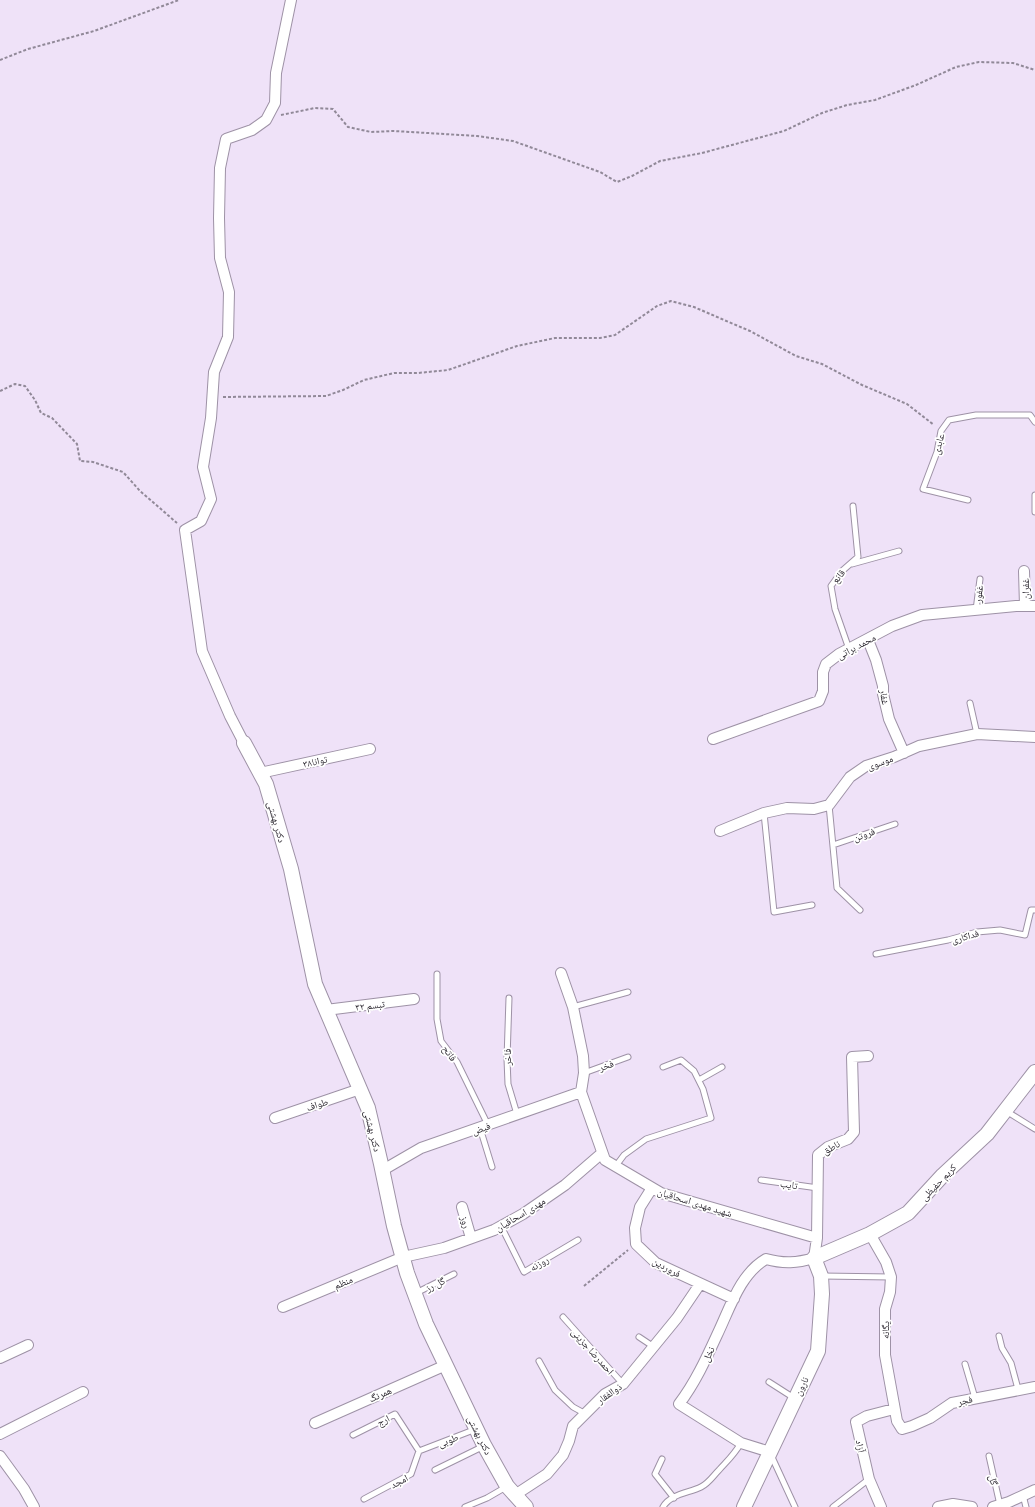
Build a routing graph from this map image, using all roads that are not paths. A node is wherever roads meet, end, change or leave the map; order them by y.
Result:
1 (291, 0) edge
2 (1035, 422) edge
3 (1035, 495) edge
4 (968, 500) dead end
5 (853, 506) dead end
6 (1035, 512) edge
7 (899, 552) dead end
8 (850, 564) junction
9 (1024, 571) dead end
10 (980, 579) dead end
11 (1030, 606) edge
12 (976, 610) junction
13 (868, 640) junction
14 (849, 649) junction
15 (970, 703) dead end
16 (977, 734) junction
17 (1035, 737) edge
18 (714, 739) dead end
19 (244, 743) joint
20 (370, 748) dead end
21 (904, 753) junction
22 (260, 773) junction
23 (829, 805) junction
24 (764, 813) junction
25 (895, 824) dead end
26 (720, 831) dead end
27 (833, 845) junction
28 (812, 905) dead end
29 (860, 910) dead end
30 (1035, 910) edge
31 (876, 954) dead end
32 (562, 973) dead end
33 (437, 974) dead end
34 (628, 992) dead end
35 (509, 998) dead end
36 (414, 999) dead end
37 (573, 1007) junction
38 (326, 1010) junction
39 (868, 1056) dead end
40 (628, 1057) dead end
41 (663, 1067) dead end
42 (722, 1067) dead end
43 (1035, 1072) edge
44 (584, 1073) junction
45 (699, 1080) junction
46 (360, 1089) junction
47 (581, 1092) junction
48 (1005, 1111) junction
49 (517, 1114) junction
50 (275, 1118) dead end
51 (484, 1126) junction
52 (1035, 1129) edge
53 (602, 1153) junction
54 (492, 1167) dead end
55 (615, 1167) junction
56 (383, 1170) junction
57 (761, 1180) dead end
58 (652, 1188) junction
59 (818, 1188) junction
60 (462, 1207) dead end
61 (501, 1226) junction
62 (870, 1234) junction
63 (471, 1238) junction
64 (817, 1238) junction
65 (578, 1240) dead end
66 (402, 1257) junction
67 (814, 1258) junction
68 (454, 1274) dead end
69 (821, 1276) junction
70 (891, 1277) junction
71 (700, 1284) junction
72 (415, 1294) junction
73 (734, 1300) junction
74 (283, 1307) dead end
75 (563, 1318) dead end
76 (999, 1336) dead end
77 (639, 1337) dead end
78 (28, 1345) dead end
79 (654, 1347) junction
80 (0, 1358) edge
81 (539, 1362) dead end
82 (965, 1364) dead end
83 (446, 1365) junction
84 (769, 1382) dead end
85 (622, 1384) junction
86 (1035, 1387) edge
87 (1018, 1389) junction
88 (83, 1392) dead end
89 (975, 1398) junction
90 (795, 1399) junction
91 (894, 1409) junction
92 (584, 1413) junction
93 (315, 1423) dead end
94 (477, 1429) junction
95 (902, 1429) joint
96 (0, 1434) edge
97 (353, 1435) dead end
98 (741, 1443) junction
99 (484, 1445) junction
100 (419, 1451) junction
101 (770, 1452) junction
102 (0, 1456) edge
103 (989, 1456) dead end
104 (662, 1459) dead end
105 (435, 1470) dead end
106 (868, 1478) junction
107 (1035, 1490) edge
108 (511, 1491) junction
109 (1023, 1495) junction
110 (674, 1498) junction
111 (364, 1499) dead end
112 (996, 1506) edge
113 (34, 1507) edge
114 (465, 1507) edge
115 (526, 1507) edge
116 (663, 1507) edge
117 (744, 1507) edge
118 (795, 1507) edge
119 (834, 1507) edge
120 (881, 1507) edge
121 (938, 1507) edge
122 (972, 1507) edge
123 (1026, 1507) edge

1 - 19 street
2 - 4 lane, عابدی
3 - 6 lane
5 - 8 lane, قانع
7 - 8 lane
8 - 14 lane, قانع
9 - 11 street, غفران
10 - 12 lane, غفور
11 - 12 street, محمد براتی
12 - 13 street, محمد براتی
13 - 14 street, محمد براتی
13 - 21 street, غفار
14 - 18 street, محمد براتی
15 - 16 lane
16 - 17 street, موسوی
16 - 21 street, موسوی
19 - 22 street, دکتر بهشتی
20 - 22 street, توانا۳۸
21 - 23 street, موسوی
22 - 38 street, دکتر بهشتی
23 - 24 street
23 - 27 lane
24 - 26 street
24 - 28 lane
25 - 27 lane, فروتن
27 - 29 lane
30 - 31 lane, فداکاری
32 - 37 street, شهید مهدی اسحاقیان
33 - 51 lane, فاتح
34 - 37 lane
35 - 49 lane, فاخر
36 - 38 street, تبسم ۳۲
37 - 44 street, شهید مهدی اسحاقیان
38 - 46 street, دکتر بهشتی
39 - 59 street, ناطق
40 - 44 lane, فخر
41 - 45 lane
42 - 45 lane
43 - 48 street, کریم حفیظی
44 - 47 street, شهید مهدی اسحاقیان
45 - 55 lane
46 - 50 street, طواف
46 - 56 street, دکتر بهشتی
47 - 49 street, فیض
47 - 53 street, شهید مهدی اسحاقیان
48 - 52 lane
48 - 62 street, کریم حفیظی
49 - 51 street, فیض
51 - 54 lane, فاتح
51 - 56 street, فیض
53 - 55 street, شهید مهدی اسحاقیان
53 - 61 street, مهدی اسحاقیان
55 - 58 street, شهید مهدی اسحاقیان
56 - 66 street, دکتر بهشتی
57 - 59 lane, تایب
58 - 64 street, شهید مهدی اسحاقیان
58 - 71 street, فروردین
59 - 64 street, ناطق
60 - 63 street, روز
61 - 63 street, مهدی اسحاقیان
61 - 65 lane, روزنه
62 - 67 street, کریم حفیظی
62 - 70 street, یگانه
63 - 66 street, مهدی اسحاقیان
64 - 67 street, ناطق
66 - 72 street, دکتر بهشتی
66 - 74 street, منظم
67 - 69 street, نارون
67 - 73 street, نخل
68 - 72 lane, گل رز
69 - 70 lane
69 - 90 street, نارون
70 - 91 street, یگانه
71 - 73 street, فروردین
71 - 79 street, ذوالفقار
72 - 83 street, دکتر بهشتی
73 - 98 street, نخل
75 - 85 lane, احمدرضا جزینی
76 - 87 lane
77 - 79 lane
78 - 80 street
79 - 85 street, ذوالفقار
81 - 92 lane
82 - 89 lane
83 - 93 street, همرنگ
83 - 94 street, دکتر بهشتی
84 - 90 lane
85 - 92 street, ذوالفقار
86 - 87 street, فجر
87 - 89 street, فجر
88 - 96 street
89 - 95 street, فجر
90 - 101 street, نارون
91 - 95 street, یگانه
91 - 106 street, آزاد
92 - 108 street, ذوالفقار
94 - 99 street, دکتر بهشتی
94 - 100 lane, طوبی
97 - 100 lane, ارج
98 - 101 street, نخل
98 - 110 lane
99 - 105 lane
99 - 108 street, دکتر بهشتی
100 - 111 lane, امجد
101 - 117 street, نارون
101 - 118 lane
102 - 113 street
103 - 112 lane, گل
104 - 110 lane
106 - 119 lane
106 - 120 street, آزاد
107 - 109 street
108 - 114 lane
108 - 115 street, دکتر بهشتی
109 - 112 street
109 - 123 lane
110 - 116 lane
121 - 122 street

